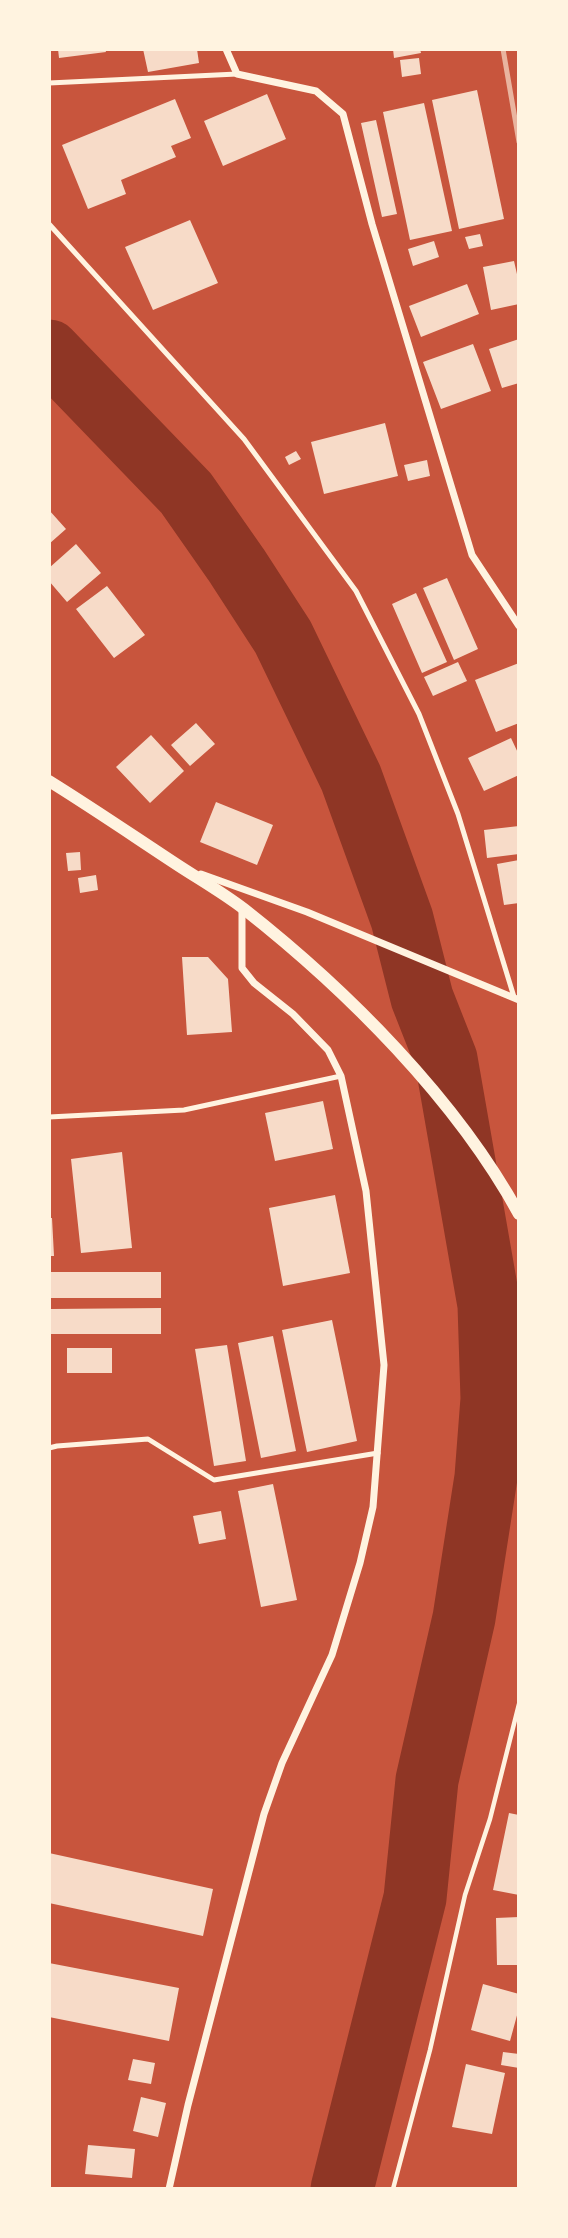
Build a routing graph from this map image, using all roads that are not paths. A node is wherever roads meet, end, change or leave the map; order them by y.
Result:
1 (226, 49) edge
2 (237, 74) junction
3 (49, 83) edge
4 (49, 223) edge
5 (519, 626) edge
6 (49, 781) edge
7 (181, 868) junction
8 (242, 908) junction
9 (517, 999) edge
10 (341, 1076) junction
11 (49, 1117) edge
12 (519, 1214) edge
13 (49, 1448) edge
14 (378, 1453) junction
15 (169, 2189) edge

1 - 2 street
2 - 3 lane
2 - 5 street
4 - 9 lane
6 - 7 street
7 - 8 street
7 - 9 street
8 - 10 street
8 - 12 street
10 - 11 lane
10 - 14 street
13 - 14 lane
14 - 15 street

